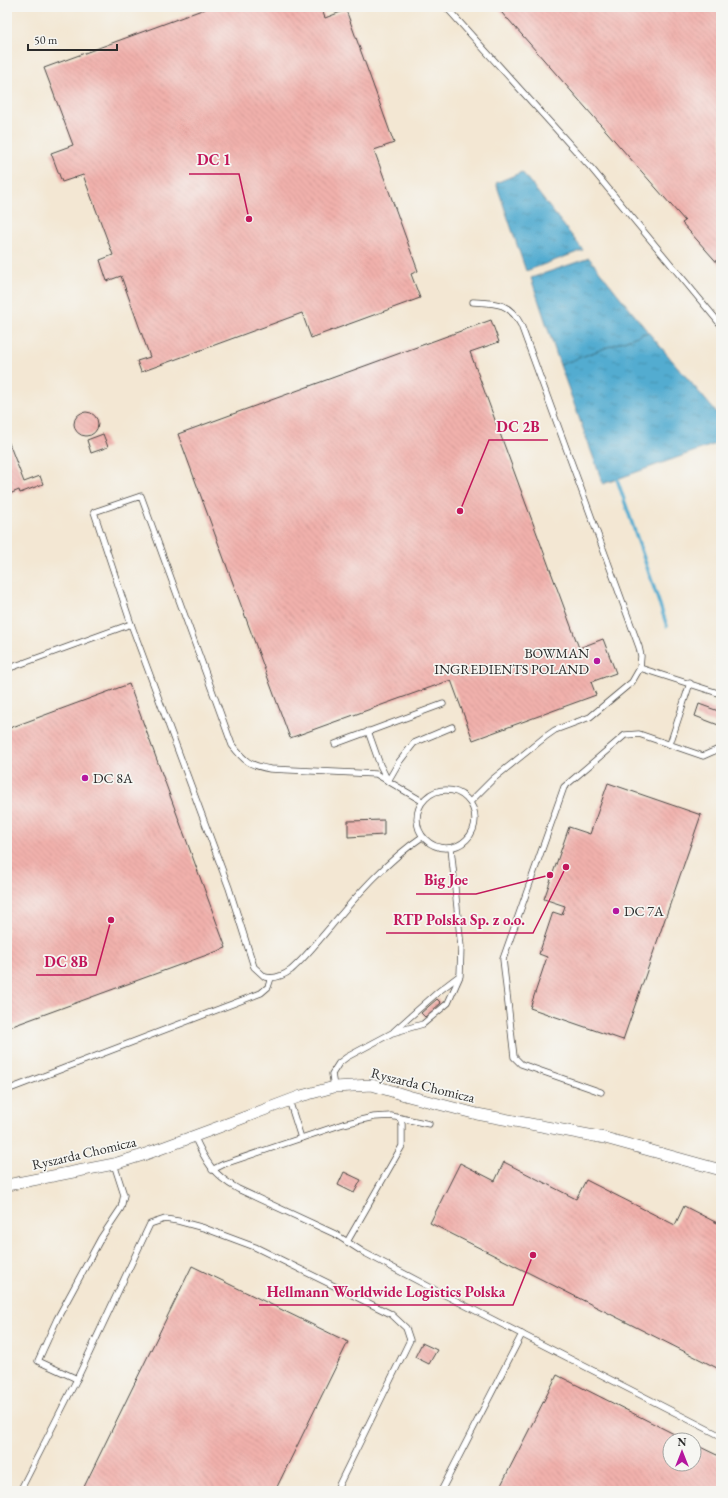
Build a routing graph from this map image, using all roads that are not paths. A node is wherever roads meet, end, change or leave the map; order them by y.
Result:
1 (446, 7) edge
2 (473, 302) dead end
3 (721, 325) edge
4 (131, 624) junction
5 (640, 668) junction
6 (7, 669) edge
7 (690, 684) junction
8 (721, 694) edge
9 (443, 704) dead end
10 (452, 728) dead end
11 (368, 732) junction
12 (335, 744) dead end
13 (670, 744) junction
14 (721, 748) edge
15 (388, 781) junction
16 (422, 801) junction
17 (471, 801) junction
18 (422, 837) junction
19 (451, 848) junction
20 (460, 976) junction
21 (271, 978) junction
22 (392, 1033) junction
23 (334, 1087) junction
24 (7, 1090) edge
25 (601, 1092) dead end
26 (289, 1100) junction
27 (400, 1118) junction
28 (429, 1124) dead end
29 (194, 1136) junction
30 (301, 1138) junction
31 (114, 1164) junction
32 (212, 1170) junction
33 (721, 1170) edge
34 (7, 1185) edge
35 (347, 1242) junction
36 (522, 1334) junction
37 (77, 1378) junction
38 (721, 1436) edge
39 (20, 1491) edge
40 (336, 1491) edge
41 (441, 1491) edge

1 - 3 lane
2 - 5 lane
4 - 6 lane
4 - 15 lane
4 - 21 lane
5 - 7 lane
5 - 17 lane
7 - 8 lane
7 - 13 lane
9 - 11 lane
10 - 15 lane
11 - 12 lane
11 - 15 lane
13 - 14 lane
13 - 25 lane
15 - 16 lane
16 - 17 lane
16 - 18 lane
17 - 19 lane
18 - 19 lane
18 - 21 lane
19 - 20 lane
20 - 22 lane
20 - 22 lane
21 - 24 lane
22 - 23 lane
23 - 26 street, Ryszarda Chomicza
23 - 33 street, Ryszarda Chomicza
26 - 29 street, Ryszarda Chomicza
26 - 30 lane
27 - 28 lane
27 - 30 lane
27 - 35 lane
29 - 31 street, Ryszarda Chomicza
29 - 32 lane
30 - 32 lane
31 - 34 street, Ryszarda Chomicza
31 - 37 lane
32 - 35 lane
35 - 36 lane
36 - 38 lane
36 - 41 lane
37 - 39 lane
37 - 40 lane

